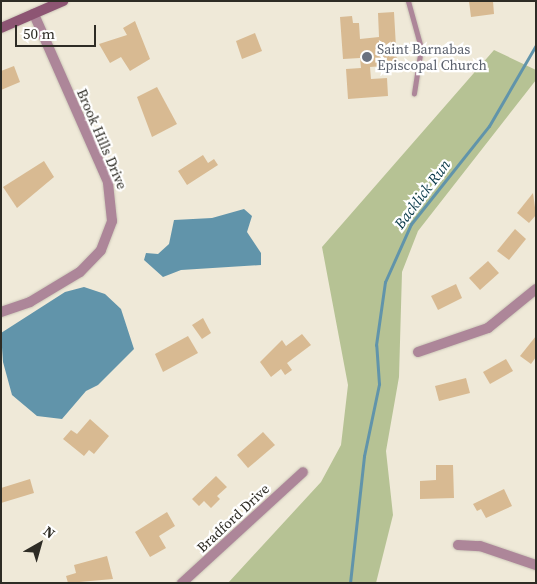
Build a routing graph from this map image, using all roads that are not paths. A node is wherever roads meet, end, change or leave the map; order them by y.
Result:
1 (63, 1) edge
2 (408, 1) edge
3 (34, 14) junction
4 (1, 28) edge
5 (414, 93) dead end
6 (536, 289) edge
7 (1, 312) edge
8 (418, 352) dead end
9 (303, 472) dead end
10 (458, 545) dead end
11 (536, 565) edge
12 (182, 583) edge

1 - 3 main road
2 - 5 lane
3 - 4 main road
3 - 7 street, Brook Hills Drive
6 - 8 street
9 - 12 street, Bradford Drive
10 - 11 street

